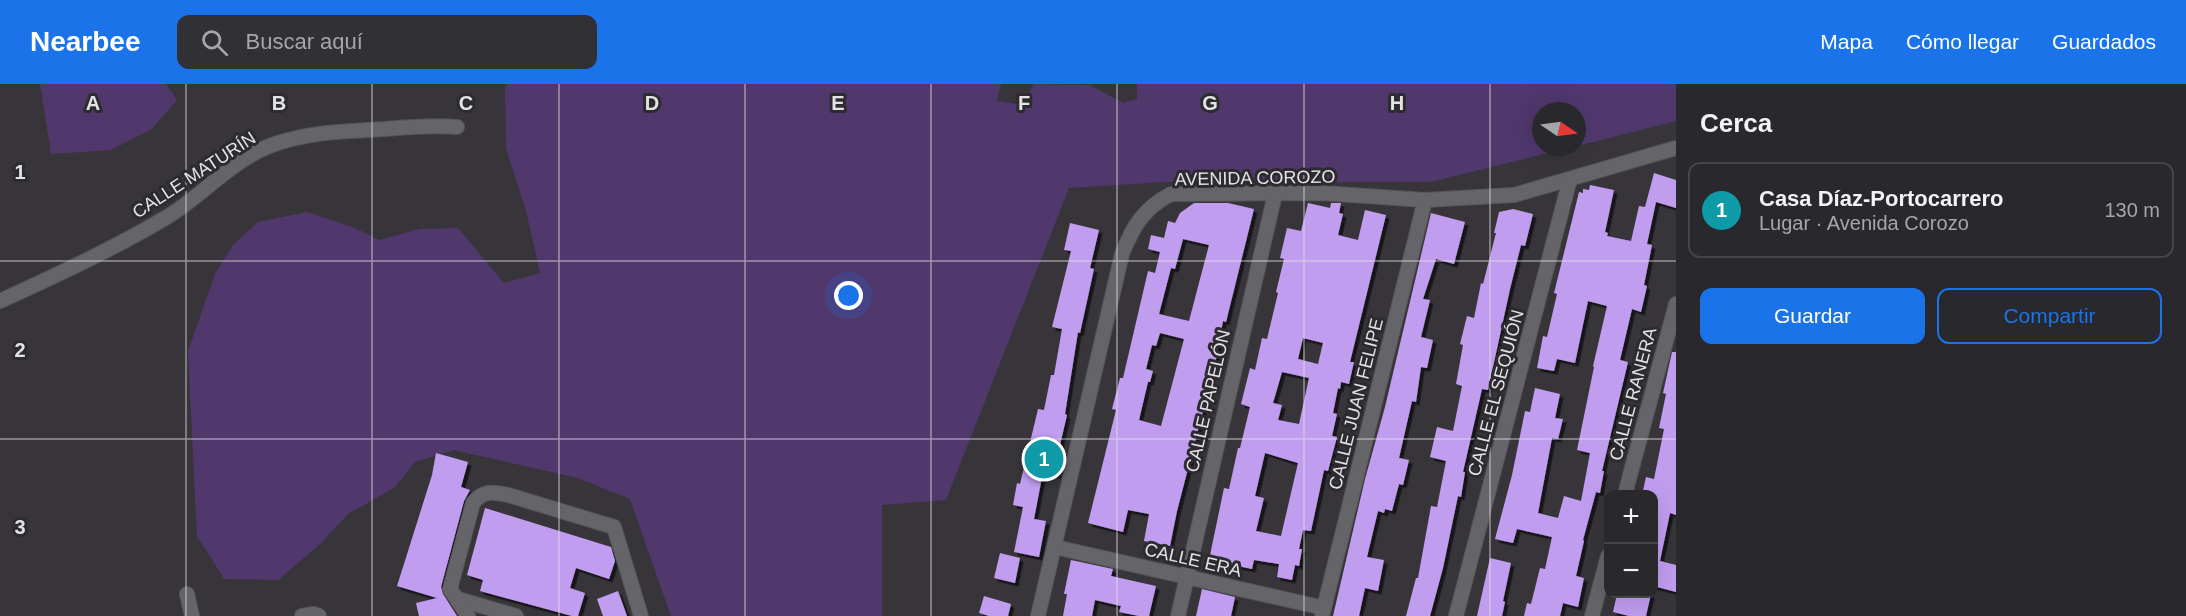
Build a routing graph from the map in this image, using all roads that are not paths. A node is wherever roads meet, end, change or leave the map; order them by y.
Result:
1 (457, 127) dead end
2 (1676, 148) edge
3 (1570, 179) junction
4 (1275, 194) junction
5 (1425, 200) junction
6 (0, 301) edge
7 (1676, 304) edge
8 (1626, 490) edge
9 (1055, 547) junction
10 (1604, 571) edge
11 (1187, 578) junction
12 (187, 594) dead end
13 (458, 599) junction
14 (1322, 612) edge
15 (192, 616) edge
16 (302, 616) edge
17 (319, 616) edge
18 (468, 616) edge
19 (516, 616) edge
20 (641, 616) edge
21 (1038, 616) edge
22 (1178, 616) edge
23 (1456, 616) edge
24 (1592, 616) edge

1 - 6 street, CALLE MATURÍN
2 - 3 street, AVENIDA COROZO
3 - 5 street, AVENIDA COROZO
3 - 23 street, CALLE EL SEQUIÓN
4 - 5 street, AVENIDA COROZO
4 - 9 street, AVENIDA COROZO
4 - 11 street, CALLE PAPELÓN
5 - 14 street, CALLE JUAN FELIPE
7 - 8 street, CALLE RANERA
9 - 11 street, CALLE ERA
9 - 21 street, AVENIDA COROZO
10 - 24 street
11 - 14 street, CALLE ERA
11 - 22 street, CALLE PAPELÓN
12 - 15 street
13 - 18 street
13 - 19 street
13 - 20 street
16 - 17 street

